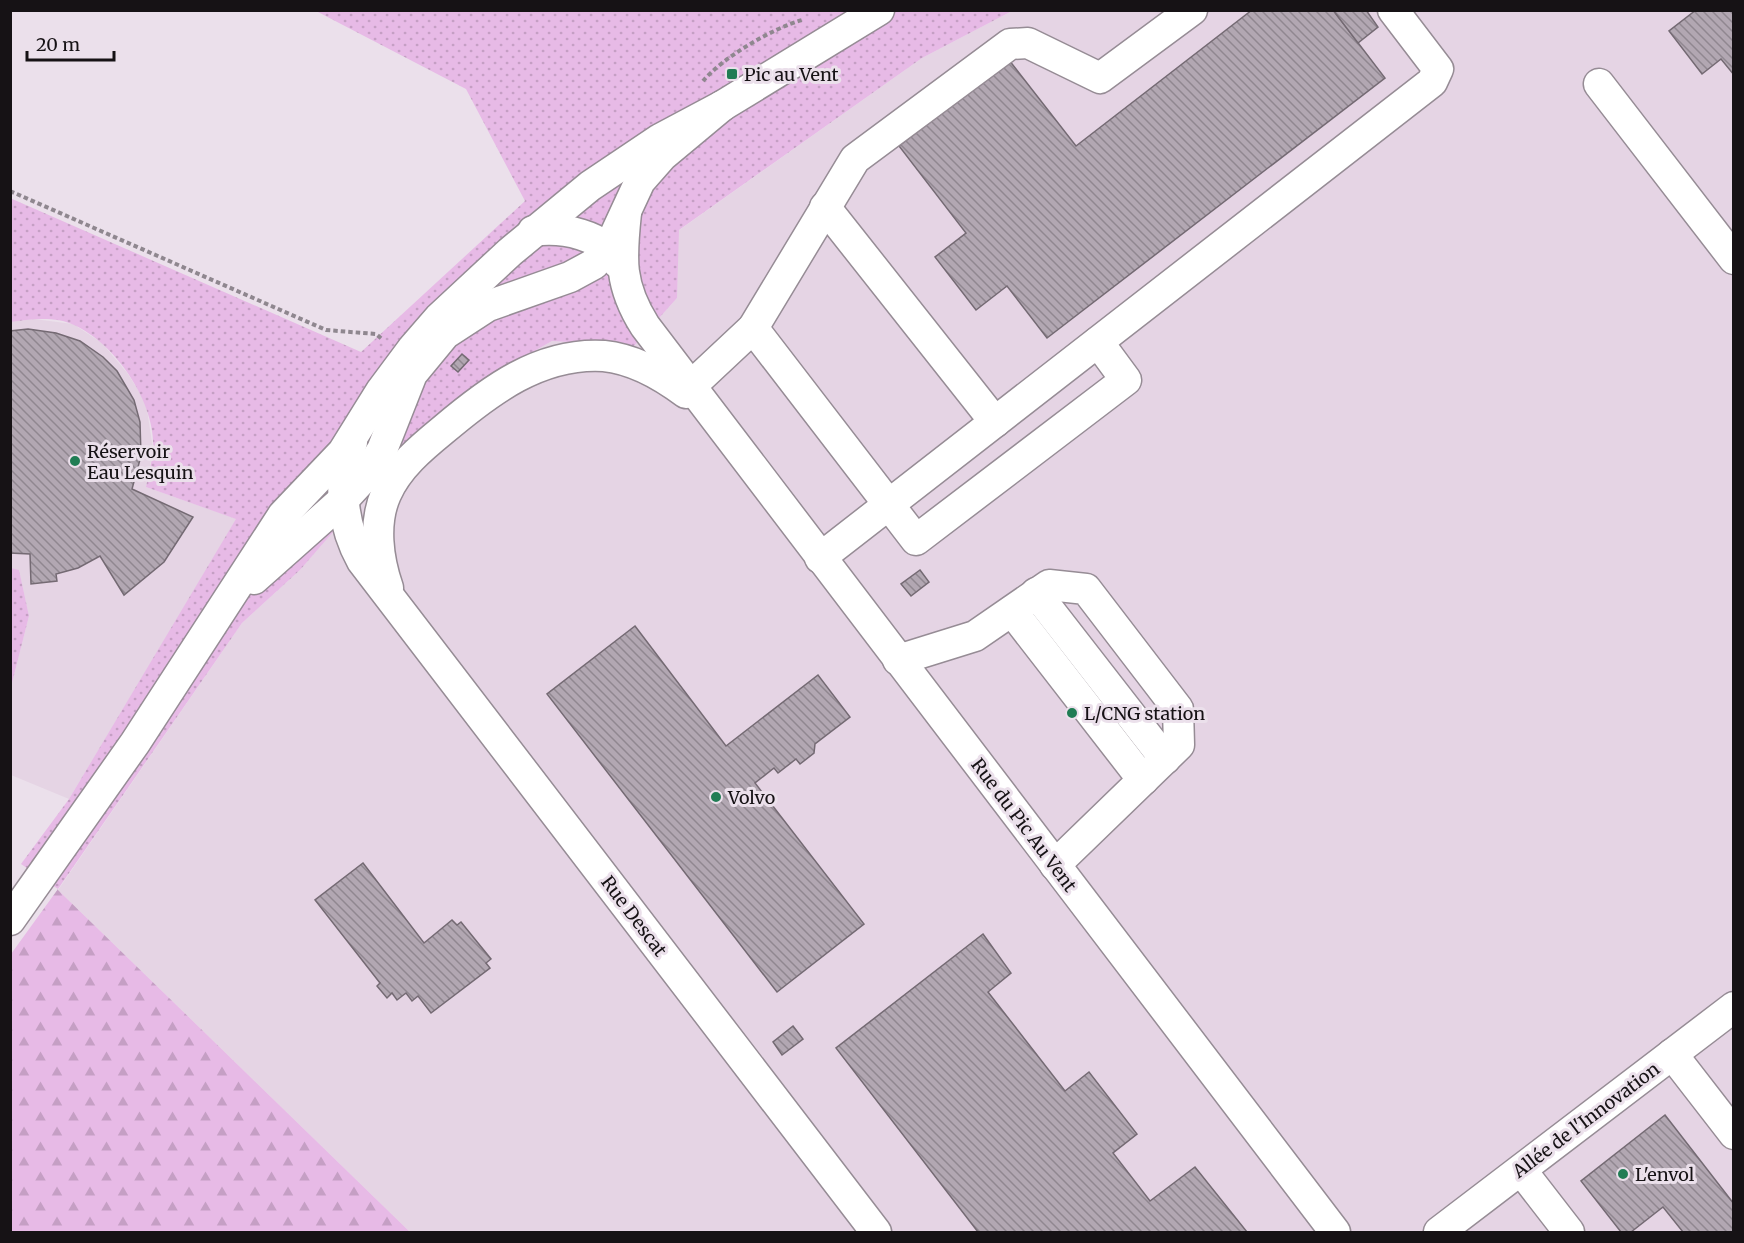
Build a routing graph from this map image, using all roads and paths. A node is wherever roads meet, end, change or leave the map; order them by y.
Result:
1 (879, 10) edge
2 (1192, 10) edge
3 (1393, 10) edge
4 (1599, 84) dead end
5 (722, 106) junction
6 (10, 191) edge
7 (825, 207) junction
8 (626, 213) junction
9 (533, 231) junction
10 (606, 249) junction
11 (1734, 259) edge
12 (623, 277) junction
13 (753, 328) junction
14 (1098, 342) junction
15 (406, 356) junction
16 (690, 387) junction
17 (712, 417) junction
18 (995, 422) junction
19 (440, 431) joint
20 (354, 436) junction
21 (344, 500) junction
22 (889, 505) junction
23 (274, 546) junction
24 (820, 558) junction
25 (1036, 593) junction
26 (392, 600) junction
27 (1012, 611) junction
28 (898, 660) junction
29 (1165, 759) junction
30 (1143, 780) junction
31 (1055, 865) junction
32 (10, 920) edge
33 (1734, 1007) edge
34 (1672, 1054) junction
35 (1734, 1134) edge
36 (1521, 1170) junction
37 (876, 1233) edge
38 (1335, 1233) edge
39 (1439, 1233) edge
40 (1569, 1233) edge

1 - 5 street
2 - 7 street
3 - 14 street
4 - 11 street
5 - 8 street
5 - 9 street
6 - 15 path
7 - 13 street
7 - 18 street
8 - 10 street
8 - 12 street, Rue du Pic Au Vent
9 - 10 street, Rue du Pic Au Vent
9 - 15 street
10 - 12 street, Rue du Pic Au Vent
10 - 21 street
12 - 16 street, Rue du Pic Au Vent
13 - 16 street
13 - 22 street
14 - 18 street
14 - 22 street
15 - 20 street
16 - 17 street, Rue du Pic Au Vent
17 - 19 street, Rue du Pic Au Vent
17 - 24 street, Rue du Pic Au Vent
18 - 22 street
19 - 26 street, Rue Descat
20 - 21 street, Rue Descat
20 - 23 street
21 - 23 street
21 - 26 street, Rue Descat
22 - 24 street
23 - 32 street
24 - 28 street, Rue du Pic Au Vent
25 - 27 street
25 - 29 street
25 - 29 street
26 - 37 street, Rue Descat
27 - 28 street
27 - 30 street
28 - 31 street, Rue du Pic Au Vent
29 - 30 street
30 - 31 street
31 - 38 street, Rue du Pic Au Vent
33 - 34 street, Allée de l'Innovation
34 - 35 street
34 - 36 street, Allée de l'Innovation
36 - 39 street, Allée de l'Innovation
36 - 40 street

